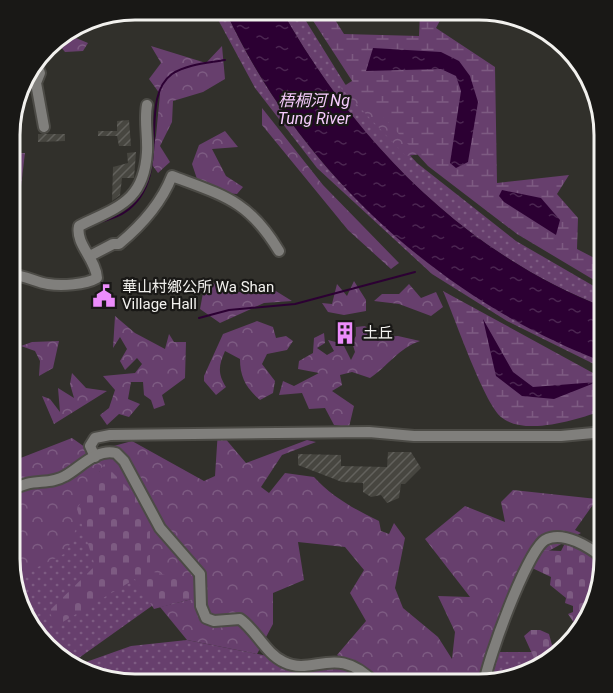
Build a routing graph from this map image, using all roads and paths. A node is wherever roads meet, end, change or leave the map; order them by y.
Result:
1 (39, 71) edge
2 (147, 105) dead end
3 (44, 127) dead end
4 (279, 251) dead end
5 (90, 256) junction
6 (20, 276) edge
7 (593, 433) edge
8 (95, 457) junction
9 (20, 486) edge
10 (593, 553) edge
11 (364, 673) edge
12 (486, 673) edge

1 - 3 street
2 - 5 street
4 - 5 street
5 - 6 street
7 - 8 street
8 - 9 street
8 - 11 street
10 - 12 street

